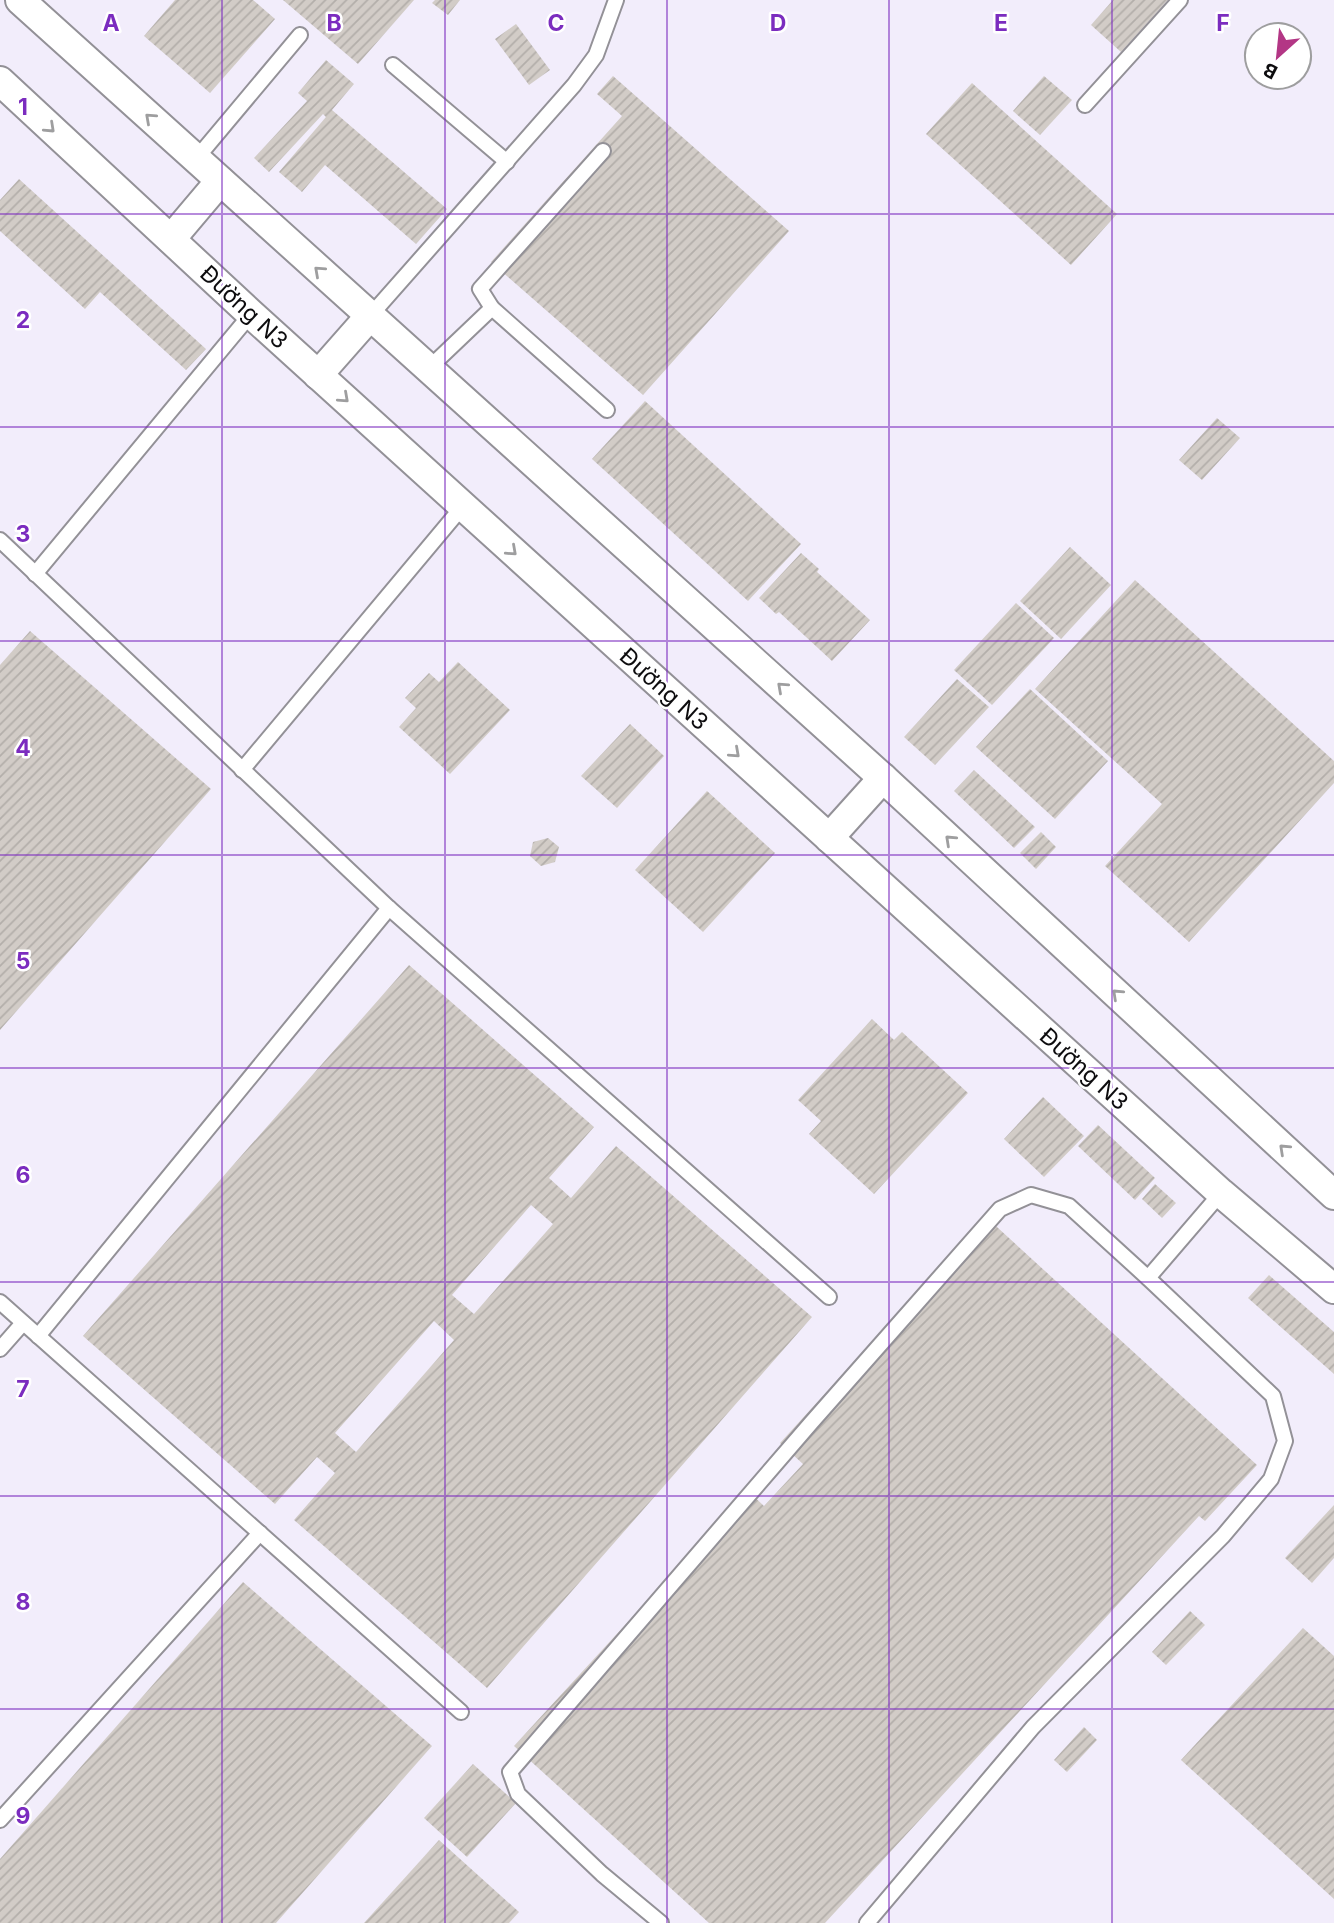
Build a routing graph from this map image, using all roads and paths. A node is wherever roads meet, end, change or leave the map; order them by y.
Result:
1 (20, 0) edge
2 (616, 0) edge
3 (1180, 0) edge
4 (300, 35) dead end
5 (393, 65) dead end
6 (0, 81) edge
7 (1085, 105) dead end
8 (603, 151) dead end
9 (195, 159) junction
10 (507, 162) junction
11 (220, 181) junction
12 (171, 239) junction
13 (492, 308) junction
14 (251, 314) junction
15 (370, 316) junction
16 (428, 369) junction
17 (318, 375) junction
18 (607, 410) dead end
19 (463, 506) junction
20 (0, 540) edge
21 (36, 574) junction
22 (243, 770) junction
23 (883, 778) junction
24 (829, 838) junction
25 (389, 908) junction
26 (1221, 1193) junction
27 (1334, 1195) edge
28 (1148, 1278) junction
29 (1334, 1289) edge
30 (829, 1297) dead end
31 (0, 1302) edge
32 (23, 1323) junction
33 (38, 1336) junction
34 (0, 1349) edge
35 (260, 1533) junction
36 (461, 1712) dead end
37 (0, 1820) edge
38 (661, 1923) edge
39 (867, 1923) edge

9 -> 1 street
2 - 10 lane
3 - 7 lane
4 - 9 lane
5 - 10 lane
6 -> 12 street, Đường N3
8 - 13 lane
9 - 11 street
10 - 15 lane
11 - 12 street
15 -> 11 street
12 - 14 street, Đường N3
13 - 16 lane
13 - 18 lane
14 - 17 street, Đường N3
14 - 21 lane
15 - 16 street
15 - 17 street
23 -> 16 street
17 -> 19 street, Đường N3
19 - 22 lane
19 -> 24 street, Đường N3
20 - 21 lane
21 - 22 lane
22 - 25 lane
23 - 24 street
27 -> 23 street
24 - 26 street, Đường N3
25 - 30 lane
25 - 33 lane
26 - 28 lane
26 - 29 street, Đường N3
28 - 38 lane
28 - 39 lane
31 - 32 lane
32 - 33 lane
32 - 34 lane
33 - 35 lane
35 - 36 lane
35 - 37 lane

